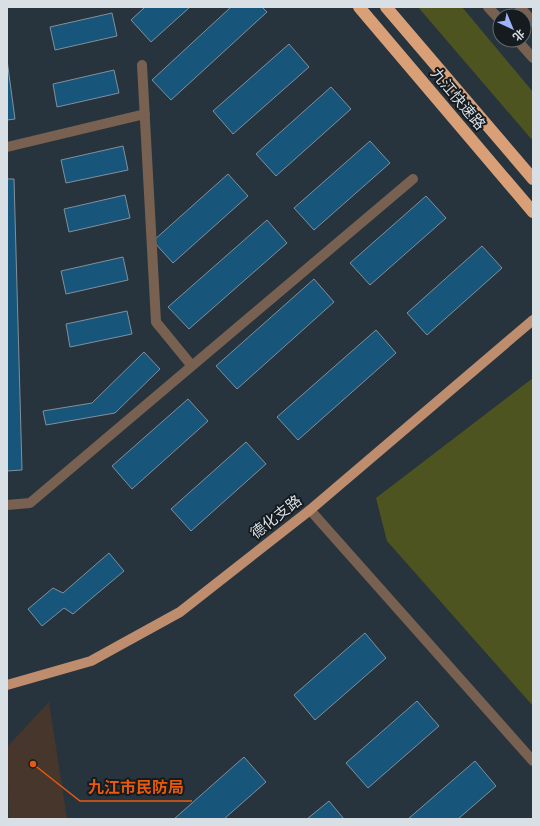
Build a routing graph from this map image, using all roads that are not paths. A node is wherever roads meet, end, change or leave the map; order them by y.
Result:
1 (359, 7) edge
2 (386, 7) edge
3 (520, 7) edge
4 (533, 22) edge
5 (524, 48) edge
6 (533, 58) edge
7 (142, 65) dead end
8 (145, 114) junction
9 (7, 147) edge
10 (413, 179) dead end
11 (533, 180) edge
12 (533, 212) edge
13 (533, 320) edge
14 (192, 366) junction
15 (7, 505) edge
16 (310, 510) junction
17 (7, 685) edge
18 (533, 761) edge

1 - 12 highway, 九江快速路
2 - 11 highway, 九江快速路
3 - 4 street
5 - 6 street
7 - 8 street
8 - 9 street
8 - 14 street
10 - 14 street
13 - 16 main road, 德化支路
14 - 15 street
16 - 17 main road, 德化支路
16 - 18 street

